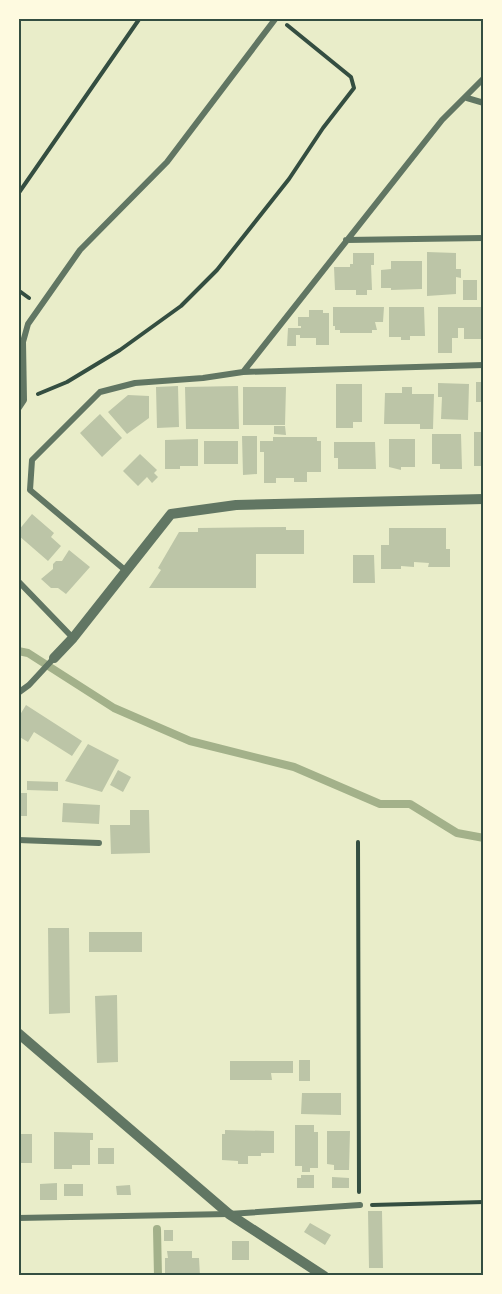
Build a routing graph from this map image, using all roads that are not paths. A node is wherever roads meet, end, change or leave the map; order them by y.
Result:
1 (277, 18) edge
2 (484, 78) edge
3 (467, 98) junction
4 (484, 103) edge
5 (484, 238) edge
6 (346, 240) junction
7 (484, 365) edge
8 (243, 372) junction
9 (18, 409) edge
10 (484, 499) edge
11 (125, 570) junction
12 (18, 581) edge
13 (73, 638) junction
14 (54, 658) joint
15 (18, 693) edge
16 (18, 840) edge
17 (99, 843) dead end
18 (18, 1033) edge
19 (360, 1205) road end
20 (229, 1214) junction
21 (18, 1218) edge
22 (324, 1276) edge

1 - 9 street
2 - 3 street
3 - 4 street
3 - 6 street
5 - 6 street
6 - 8 street
7 - 8 street
8 - 11 street
10 - 11 street
11 - 13 street
12 - 13 street
13 - 14 street
14 - 15 street
16 - 17 street
18 - 20 street
19 - 20 street
20 - 21 street
20 - 22 street

